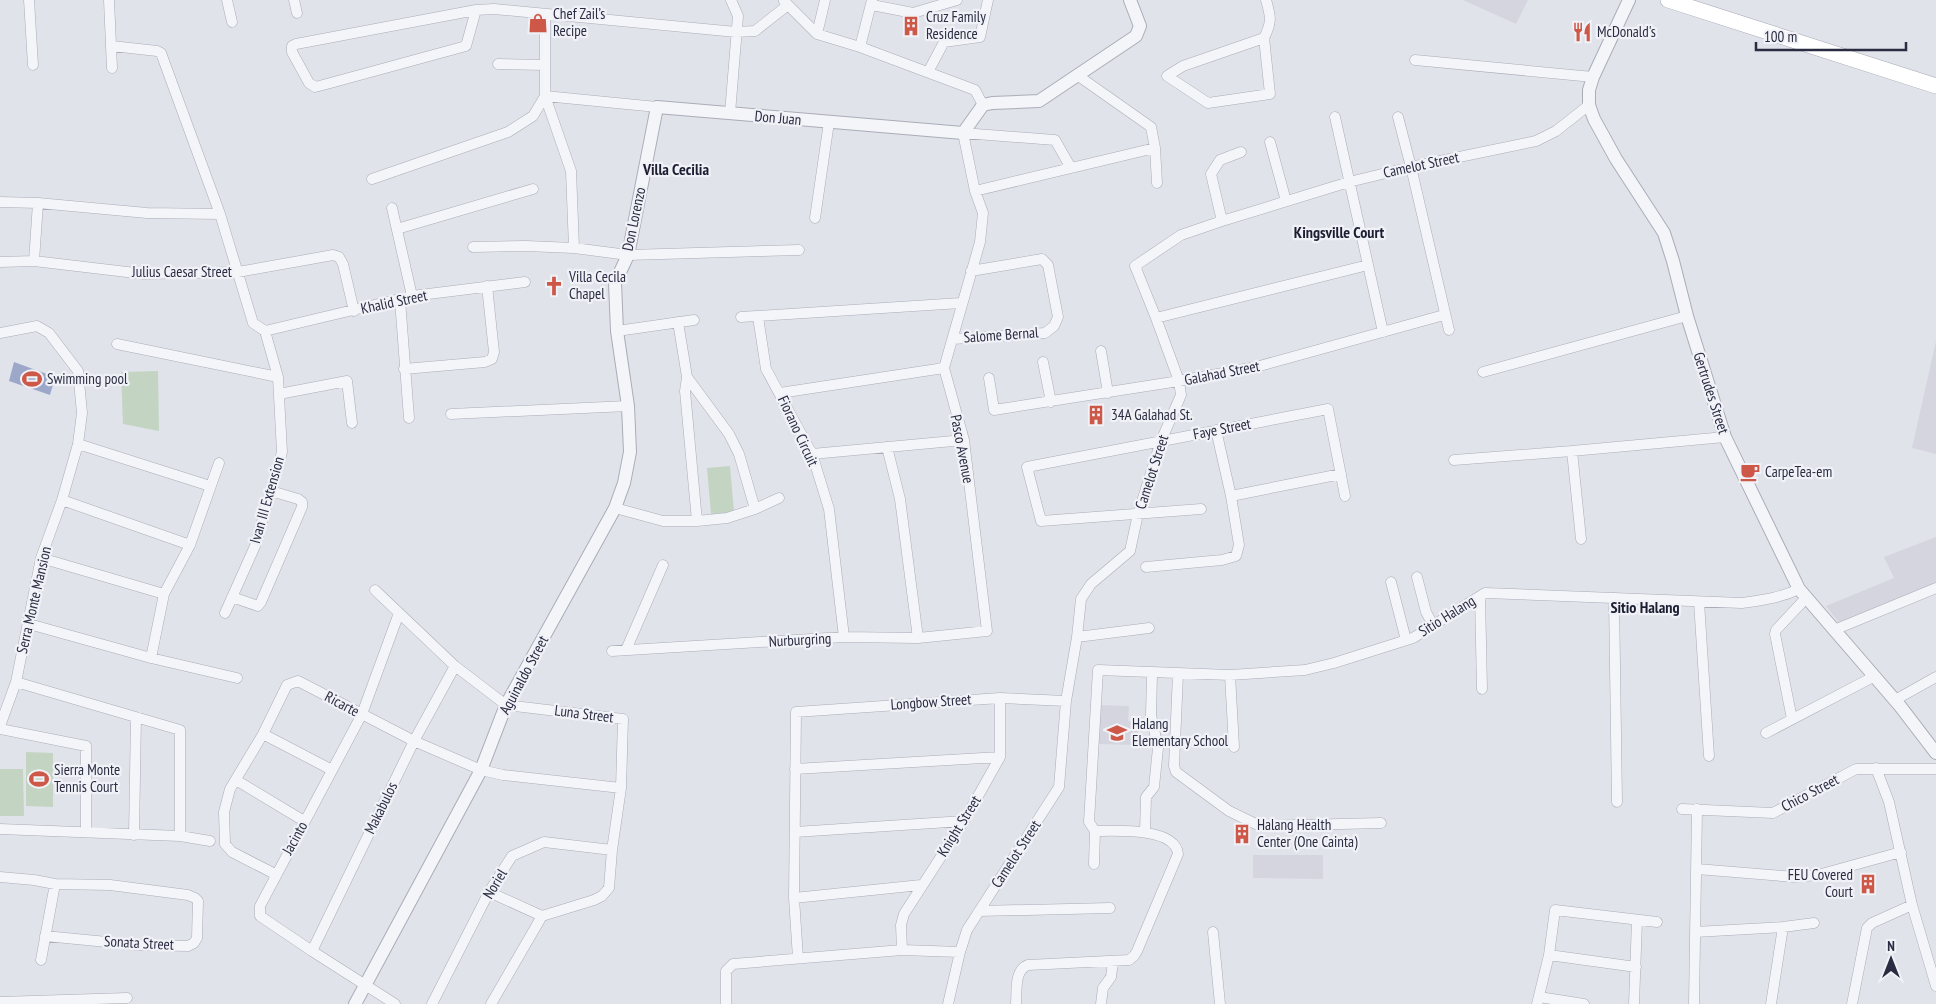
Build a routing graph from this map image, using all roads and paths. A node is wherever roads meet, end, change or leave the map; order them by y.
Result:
1 (29, 0) edge
2 (109, 0) edge
3 (227, 0) edge
4 (294, 0) edge
5 (730, 0) edge
6 (825, 0) edge
7 (957, 0) edge
8 (988, 0) edge
9 (1130, 0) edge
10 (1266, 0) edge
11 (1629, 0) edge
12 (1668, 0) edge
13 (786, 2) edge
14 (872, 2) edge
15 (494, 4) edge
16 (476, 10) junction
17 (297, 13) dead end
18 (544, 14) junction
19 (232, 22) dead end
20 (736, 32) junction
21 (817, 34) junction
22 (1264, 38) junction
23 (112, 46) junction
24 (860, 47) junction
25 (1415, 60) dead end
26 (498, 64) dead end
27 (33, 65) dead end
28 (544, 65) junction
29 (112, 68) dead end
30 (928, 72) junction
31 (1076, 75) junction
32 (1593, 77) junction
33 (1936, 86) edge
34 (545, 96) junction
35 (983, 105) junction
36 (1589, 105) junction
37 (658, 107) junction
38 (730, 113) junction
39 (1335, 117) dead end
40 (1398, 117) dead end
41 (829, 122) junction
42 (963, 134) junction
43 (1270, 142) dead end
44 (1155, 148) junction
45 (1241, 152) dead end
46 (1411, 167) junction
47 (1071, 168) junction
48 (372, 179) dead end
49 (1349, 182) junction
50 (1158, 183) dead end
51 (533, 189) dead end
52 (975, 191) junction
53 (1286, 201) junction
54 (0, 202) edge
55 (38, 203) junction
56 (392, 208) dead end
57 (220, 214) junction
58 (815, 218) dead end
59 (1222, 221) junction
60 (396, 229) junction
61 (473, 247) dead end
62 (574, 248) junction
63 (799, 250) dead end
64 (628, 255) junction
65 (0, 262) edge
66 (34, 262) junction
67 (1368, 265) junction
68 (971, 271) junction
69 (238, 272) junction
70 (525, 282) dead end
71 (488, 286) junction
72 (412, 296) junction
73 (400, 300) junction
74 (961, 303) junction
75 (354, 311) junction
76 (1444, 315) junction
77 (1687, 316) junction
78 (741, 317) dead end
79 (758, 317) junction
80 (1156, 318) junction
81 (694, 320) dead end
82 (678, 322) junction
83 (1449, 330) dead end
84 (617, 331) junction
85 (265, 332) junction
86 (1383, 332) junction
87 (0, 333) edge
88 (953, 339) junction
89 (117, 344) dead end
90 (1101, 351) dead end
91 (1043, 362) dead end
92 (944, 368) junction
93 (404, 369) junction
94 (1483, 372) dead end
95 (278, 377) junction
96 (687, 378) junction
97 (989, 378) dead end
98 (1179, 381) junction
99 (1108, 392) junction
100 (780, 393) junction
101 (279, 394) junction
102 (1051, 402) junction
103 (628, 406) junction
104 (451, 414) dead end
105 (409, 418) dead end
106 (352, 423) dead end
107 (1216, 430) junction
108 (1725, 437) junction
109 (964, 440) junction
110 (1161, 441) junction
111 (78, 444) junction
112 (887, 447) junction
113 (1572, 452) junction
114 (812, 454) junction
115 (1454, 460) dead end
116 (219, 463) dead end
117 (1341, 474) junction
118 (210, 486) junction
119 (271, 492) junction
120 (1231, 496) junction
121 (1345, 496) dead end
122 (778, 498) dead end
123 (62, 500) junction
124 (615, 508) junction
125 (755, 509) junction
126 (1201, 509) dead end
127 (1138, 514) junction
128 (697, 521) junction
129 (1581, 539) dead end
130 (190, 545) junction
131 (41, 558) junction
132 (663, 566) dead end
133 (1146, 567) dead end
134 (1417, 577) dead end
135 (1391, 582) dead end
136 (1936, 588) edge
137 (374, 590) dead end
138 (164, 594) junction
139 (1802, 594) junction
140 (1480, 596) junction
141 (232, 597) junction
142 (1614, 598) junction
143 (1699, 602) junction
144 (225, 613) dead end
145 (399, 613) junction
146 (29, 624) junction
147 (1433, 625) junction
148 (1149, 628) dead end
149 (1834, 630) junction
150 (987, 631) joint
151 (844, 637) junction
152 (1077, 637) junction
153 (918, 638) junction
154 (1406, 640) junction
155 (626, 650) junction
156 (612, 651) dead end
157 (150, 658) junction
158 (456, 666) junction
159 (1152, 674) junction
160 (1178, 674) junction
161 (1230, 675) junction
162 (1875, 676) junction
163 (1936, 677) edge
164 (238, 678) dead end
165 (16, 682) junction
166 (1482, 689) dead end
167 (1000, 698) junction
168 (1895, 700) junction
169 (1066, 701) junction
170 (506, 705) junction
171 (362, 714) junction
172 (136, 717) junction
173 (1792, 719) junction
174 (0, 728) edge
175 (1766, 733) dead end
176 (263, 734) junction
177 (414, 741) junction
178 (1234, 747) dead end
179 (1936, 753) edge
180 (1709, 756) dead end
181 (1000, 757) junction
182 (1876, 768) junction
183 (795, 769) junction
184 (1936, 769) edge
185 (332, 770) junction
186 (481, 770) junction
187 (236, 780) junction
188 (621, 788) junction
189 (1617, 802) dead end
190 (1682, 809) dead end
191 (1697, 809) junction
192 (964, 820) junction
193 (304, 821) junction
194 (1381, 822) dead end
195 (0, 829) edge
196 (1095, 831) junction
197 (86, 832) junction
198 (795, 832) junction
199 (1145, 832) junction
200 (134, 835) junction
201 (180, 836) junction
202 (210, 841) dead end
203 (612, 850) junction
204 (1901, 852) junction
205 (1094, 864) dead end
206 (1697, 869) junction
207 (276, 874) junction
208 (0, 877) edge
209 (54, 884) junction
210 (921, 885) junction
211 (489, 892) junction
212 (794, 898) junction
213 (1912, 905) junction
214 (1110, 908) dead end
215 (979, 912) junction
216 (542, 916) junction
217 (1637, 920) junction
218 (1657, 922) dead end
219 (1814, 923) dead end
220 (1783, 927) junction
221 (1213, 932) dead end
222 (1695, 932) junction
223 (45, 936) junction
224 (902, 950) junction
225 (312, 951) junction
226 (960, 952) junction
227 (1549, 956) junction
228 (798, 958) junction
229 (41, 960) dead end
230 (1113, 962) junction
231 (1636, 967) junction
232 (366, 985) junction
233 (1936, 986) edge
234 (128, 998) dead end
235 (1538, 1000) edge
236 (0, 1002) edge
237 (355, 1004) edge
238 (395, 1004) edge
239 (432, 1004) edge
240 (491, 1004) edge
241 (726, 1004) edge
242 (948, 1004) edge
243 (1016, 1004) edge
244 (1101, 1004) edge
245 (1220, 1004) edge
246 (1584, 1004) edge
247 (1634, 1004) edge
248 (1694, 1004) edge
249 (1771, 1004) edge
250 (1852, 1004) edge

1 - 27 street
2 - 23 street
3 - 19 street
4 - 17 street
5 - 20 street
6 - 21 street
7 - 14 street
8 - 30 street
9 - 31 street
10 - 22 street
11 - 32 street
12 - 33 main road
13 - 20 street
13 - 21 street
14 - 24 street
15 - 16 street
15 - 18 street
16 - 16 street
18 - 20 street
18 - 28 street
20 - 38 street
21 - 24 street
22 - 22 street
23 - 29 street
23 - 57 street, Ivan III Extension
24 - 30 street
25 - 32 street
26 - 28 street
28 - 34 street
30 - 35 street
31 - 35 street
31 - 44 street
32 - 36 street
34 - 37 street, Don Juan
34 - 48 street
34 - 62 street
35 - 42 street
36 - 46 street, Camelot Street
36 - 77 street, Gertrudes Street
37 - 38 street, Don Juan
37 - 64 street, Don Lorenzo
38 - 41 street, Don Juan
39 - 49 street
40 - 46 street
41 - 42 street, Don Juan
41 - 58 street
42 - 47 street
42 - 52 street
43 - 53 street
44 - 47 street
44 - 50 street
45 - 59 street
46 - 49 street, Camelot Street
46 - 76 street
47 - 52 street
49 - 53 street, Camelot Street
49 - 67 street
51 - 60 street
52 - 68 street
53 - 59 street, Camelot Street
54 - 55 street
55 - 57 street
55 - 66 street
56 - 60 street
57 - 69 street, Ivan III Extension
59 - 80 street, Camelot Street
60 - 72 street
61 - 62 street
62 - 64 street
63 - 64 street
64 - 84 street, Don Lorenzo
65 - 66 street, Julius Caesar Street
66 - 69 street, Julius Caesar Street
67 - 80 street
67 - 86 street
68 - 74 street
68 - 88 street, Salome Bernal
69 - 75 street, Julius Caesar Street
69 - 85 street, Ivan III Extension
70 - 71 street, Khalid Street
71 - 72 street, Khalid Street
71 - 93 street
72 - 73 street, Khalid Street
73 - 75 street, Khalid Street
73 - 93 street
74 - 79 street
74 - 88 street
75 - 85 street, Khalid Street
76 - 83 street
76 - 86 street, Galahad Street
77 - 94 street
77 - 108 street, Gertrudes Street
78 - 79 street
79 - 100 street, Fiorano Circuit
80 - 98 street, Camelot Street
81 - 82 street
82 - 84 street
82 - 96 street
84 - 103 street, Aguinaldo Street
85 - 95 street, Ivan III Extension
86 - 98 street, Galahad Street
87 - 111 street, Serra Monte Mansion
88 - 92 street
89 - 95 street
90 - 99 street
91 - 102 street
92 - 100 street
92 - 109 street, Pasco Avenue
93 - 105 street
95 - 101 street, Ivan III Extension
96 - 125 street
96 - 128 street
97 - 102 street, Galahad Street
98 - 99 street, Galahad Street
98 - 110 street, Camelot Street
99 - 102 street, Galahad Street
100 - 114 street, Fiorano Circuit
101 - 106 street
101 - 119 street, Ivan III Extension
103 - 104 street
103 - 124 street, Aguinaldo Street
107 - 110 street, Faye Street
107 - 117 street, Faye Street
107 - 120 street
108 - 113 street
108 - 139 street, Gertrudes Street
109 - 112 street
109 - 150 street, Pasco Avenue
110 - 127 street, Camelot Street
110 - 127 street, Faye Street
111 - 118 street
111 - 123 street, Serra Monte Mansion
112 - 114 street
112 - 153 street
113 - 115 street
113 - 129 street
114 - 151 street, Fiorano Circuit
116 - 118 street
117 - 120 street
117 - 121 street
118 - 130 street
119 - 141 street, Ivan III Extension
119 - 141 street
120 - 133 street
122 - 125 street
123 - 130 street
123 - 131 street, Serra Monte Mansion
124 - 128 street
124 - 170 street, Aguinaldo Street
125 - 128 street
126 - 127 street
127 - 152 street, Camelot Street
130 - 138 street
131 - 138 street
131 - 146 street, Serra Monte Mansion
132 - 155 street
134 - 147 street
135 - 154 street
136 - 149 street
137 - 145 street
138 - 157 street
139 - 143 street, Sitio Halang
139 - 149 street, Gertrudes Street
139 - 173 street
140 - 142 street, Sitio Halang
140 - 147 street, Sitio Halang
140 - 166 street
141 - 144 street, Ivan III Extension
142 - 143 street, Sitio Halang
142 - 189 street
143 - 180 street
145 - 158 street
145 - 171 street, Jacinto
146 - 157 street
146 - 165 street, Serra Monte Mansion
147 - 154 street, Sitio Halang
148 - 152 street
149 - 162 street, Gertrudes Street
150 - 153 street, Nurburgring
151 - 153 street, Nurburgring
151 - 155 street, Nurburgring
152 - 169 street, Camelot Street
154 - 161 street, Sitio Halang
155 - 156 street, Nurburgring
157 - 164 street
158 - 170 street
158 - 177 street, Makabulos
159 - 160 street, Sitio Halang
159 - 196 street, Sitio Halang
159 - 199 street
160 - 161 street, Sitio Halang
160 - 194 street
161 - 178 street
162 - 168 street, Gertrudes Street
162 - 173 street
163 - 168 street
165 - 172 street
165 - 174 street, Serra Monte Mansion
167 - 169 street, Longbow Street
167 - 181 street, Knight Street
167 - 183 street, Longbow Street
168 - 179 street, Gertrudes Street
169 - 215 street, Camelot Street
170 - 186 street, Aguinaldo Street
170 - 188 street, Luna Street
171 - 176 street, Ricarte
171 - 177 street, Ricarte
171 - 185 street, Jacinto
172 - 200 street
172 - 201 street
173 - 175 street
174 - 197 street
176 - 185 street
176 - 187 street, Ricarte
177 - 186 street, Ricarte
177 - 225 street, Makabulos
181 - 183 street
181 - 192 street, Knight Street
182 - 184 street, Chico Street
182 - 191 street, Chico Street
182 - 204 street
183 - 198 street
185 - 193 street, Jacinto
186 - 188 street, Ricarte
186 - 232 street, Aguinaldo Street
187 - 193 street
187 - 207 street, Ricarte
188 - 203 street, Luna Street
190 - 191 street, Chico Street
191 - 206 street
192 - 198 street
192 - 210 street, Knight Street
193 - 207 street, Jacinto
195 - 197 street
196 - 199 street
196 - 205 street
197 - 200 street
198 - 212 street
199 - 230 street
200 - 201 street
201 - 202 street
203 - 211 street, Noriel
203 - 216 street, Luna Street
204 - 206 street
204 - 213 street
206 - 222 street
207 - 225 street, Jacinto
208 - 209 street, Sonata Street
209 - 223 street
209 - 223 street, Sonata Street
210 - 212 street
210 - 224 street, Knight Street
211 - 216 street
211 - 239 street, Noriel
212 - 228 street
213 - 233 street
213 - 250 street
214 - 215 street
215 - 226 street, Camelot Street
216 - 240 street
217 - 218 street
217 - 227 street
217 - 231 street
219 - 220 street
220 - 222 street
220 - 249 street
221 - 245 street
222 - 248 street
223 - 229 street
224 - 226 street
224 - 228 street
225 - 232 street, Jacinto
226 - 242 street, Camelot Street
227 - 231 street
227 - 235 street
228 - 241 street
230 - 243 street
230 - 244 street
231 - 247 street
232 - 237 street, Aguinaldo Street
232 - 238 street, Jacinto
234 - 236 street
235 - 246 street

